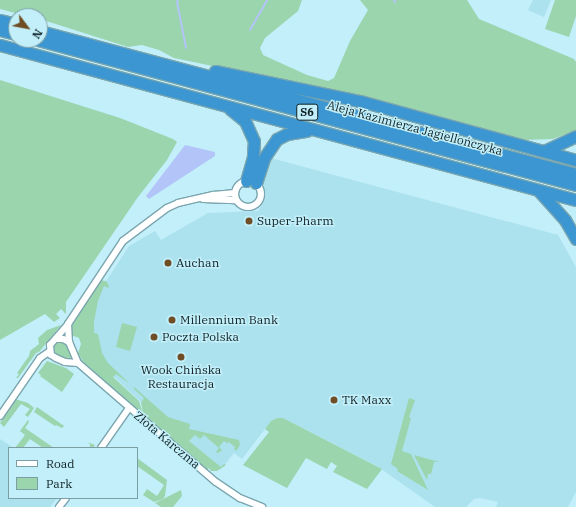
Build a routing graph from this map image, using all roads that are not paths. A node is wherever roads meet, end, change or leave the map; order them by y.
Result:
1 (48, 33) edge
2 (48, 43) edge
3 (0, 45) edge
4 (106, 48) junction
5 (229, 107) junction
6 (312, 129) junction
7 (576, 136) edge
8 (544, 151) junction
9 (576, 160) edge
10 (576, 174) edge
11 (251, 182) junction
12 (576, 185) edge
13 (538, 190) junction
14 (236, 196) junction
15 (576, 200) edge
16 (576, 239) edge
17 (68, 324) junction
18 (56, 339) junction
19 (69, 342) junction
20 (50, 351) junction
21 (78, 363) junction
22 (129, 408) junction
23 (0, 416) edge
24 (102, 447) edge
25 (65, 499) edge
26 (59, 507) edge
27 (262, 507) edge

1 - 4 highway, Aleja Kazimierza Jagiellończyka / S6
2 - 12 highway, Aleja Kazimierza Jagiellończyka / S6
3 - 5 highway
4 - 8 highway
4 - 10 highway, Aleja Kazimierza Jagiellończyka / S6
5 - 6 highway
5 - 11 highway
6 - 11 highway
6 - 13 highway
7 - 8 highway
8 - 9 highway
11 - 14 street
11 - 14 street
13 - 15 highway
13 - 16 highway
14 - 17 street
17 - 18 street
17 - 19 street
18 - 19 street
18 - 20 street
19 - 21 street, Złota Karczma
20 - 21 street
20 - 23 street
21 - 22 street, Złota Karczma
22 - 24 street
22 - 27 street, Złota Karczma
25 - 26 street

